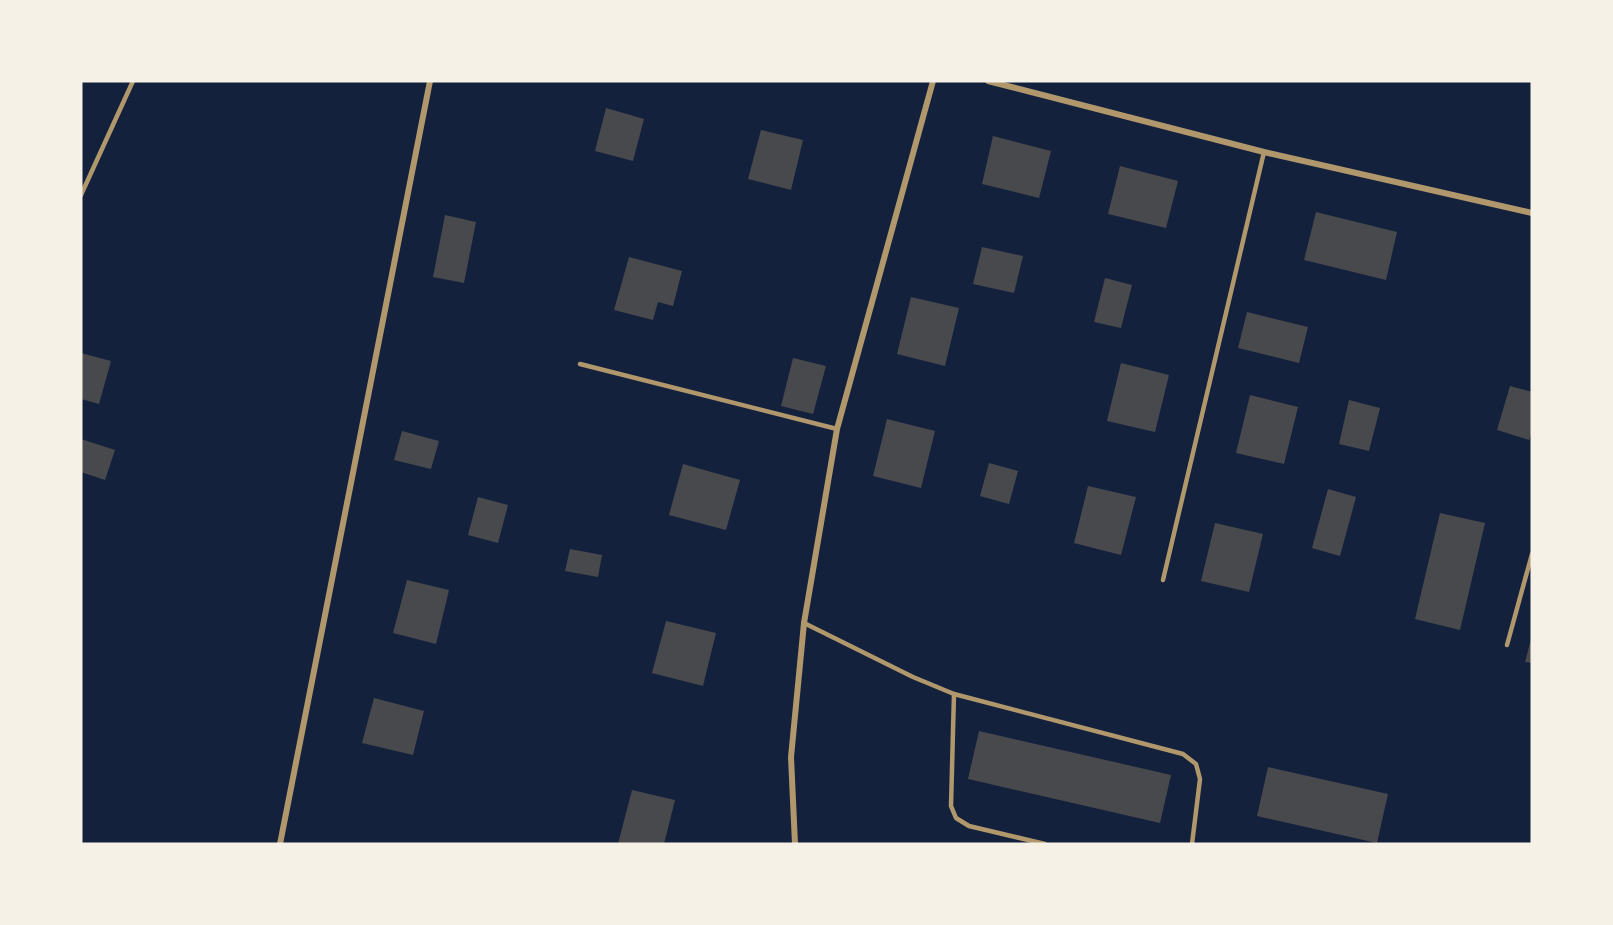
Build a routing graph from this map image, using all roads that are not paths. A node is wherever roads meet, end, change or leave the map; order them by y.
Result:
1 (133, 81) edge
2 (430, 81) edge
3 (933, 81) edge
4 (988, 81) edge
5 (1264, 152) junction
6 (81, 195) edge
7 (1532, 213) edge
8 (580, 364) dead end
9 (837, 429) junction
10 (1532, 554) edge
11 (1163, 580) dead end
12 (804, 623) junction
13 (1507, 645) dead end
14 (954, 694) junction
15 (280, 844) edge
16 (795, 844) edge
17 (1045, 844) edge
18 (1192, 844) edge

1 - 6 lane
2 - 15 street
3 - 9 street
4 - 5 street
5 - 7 street
5 - 11 lane
8 - 9 lane
9 - 12 street
10 - 13 lane
12 - 14 lane
12 - 16 street
14 - 17 lane
14 - 18 lane

